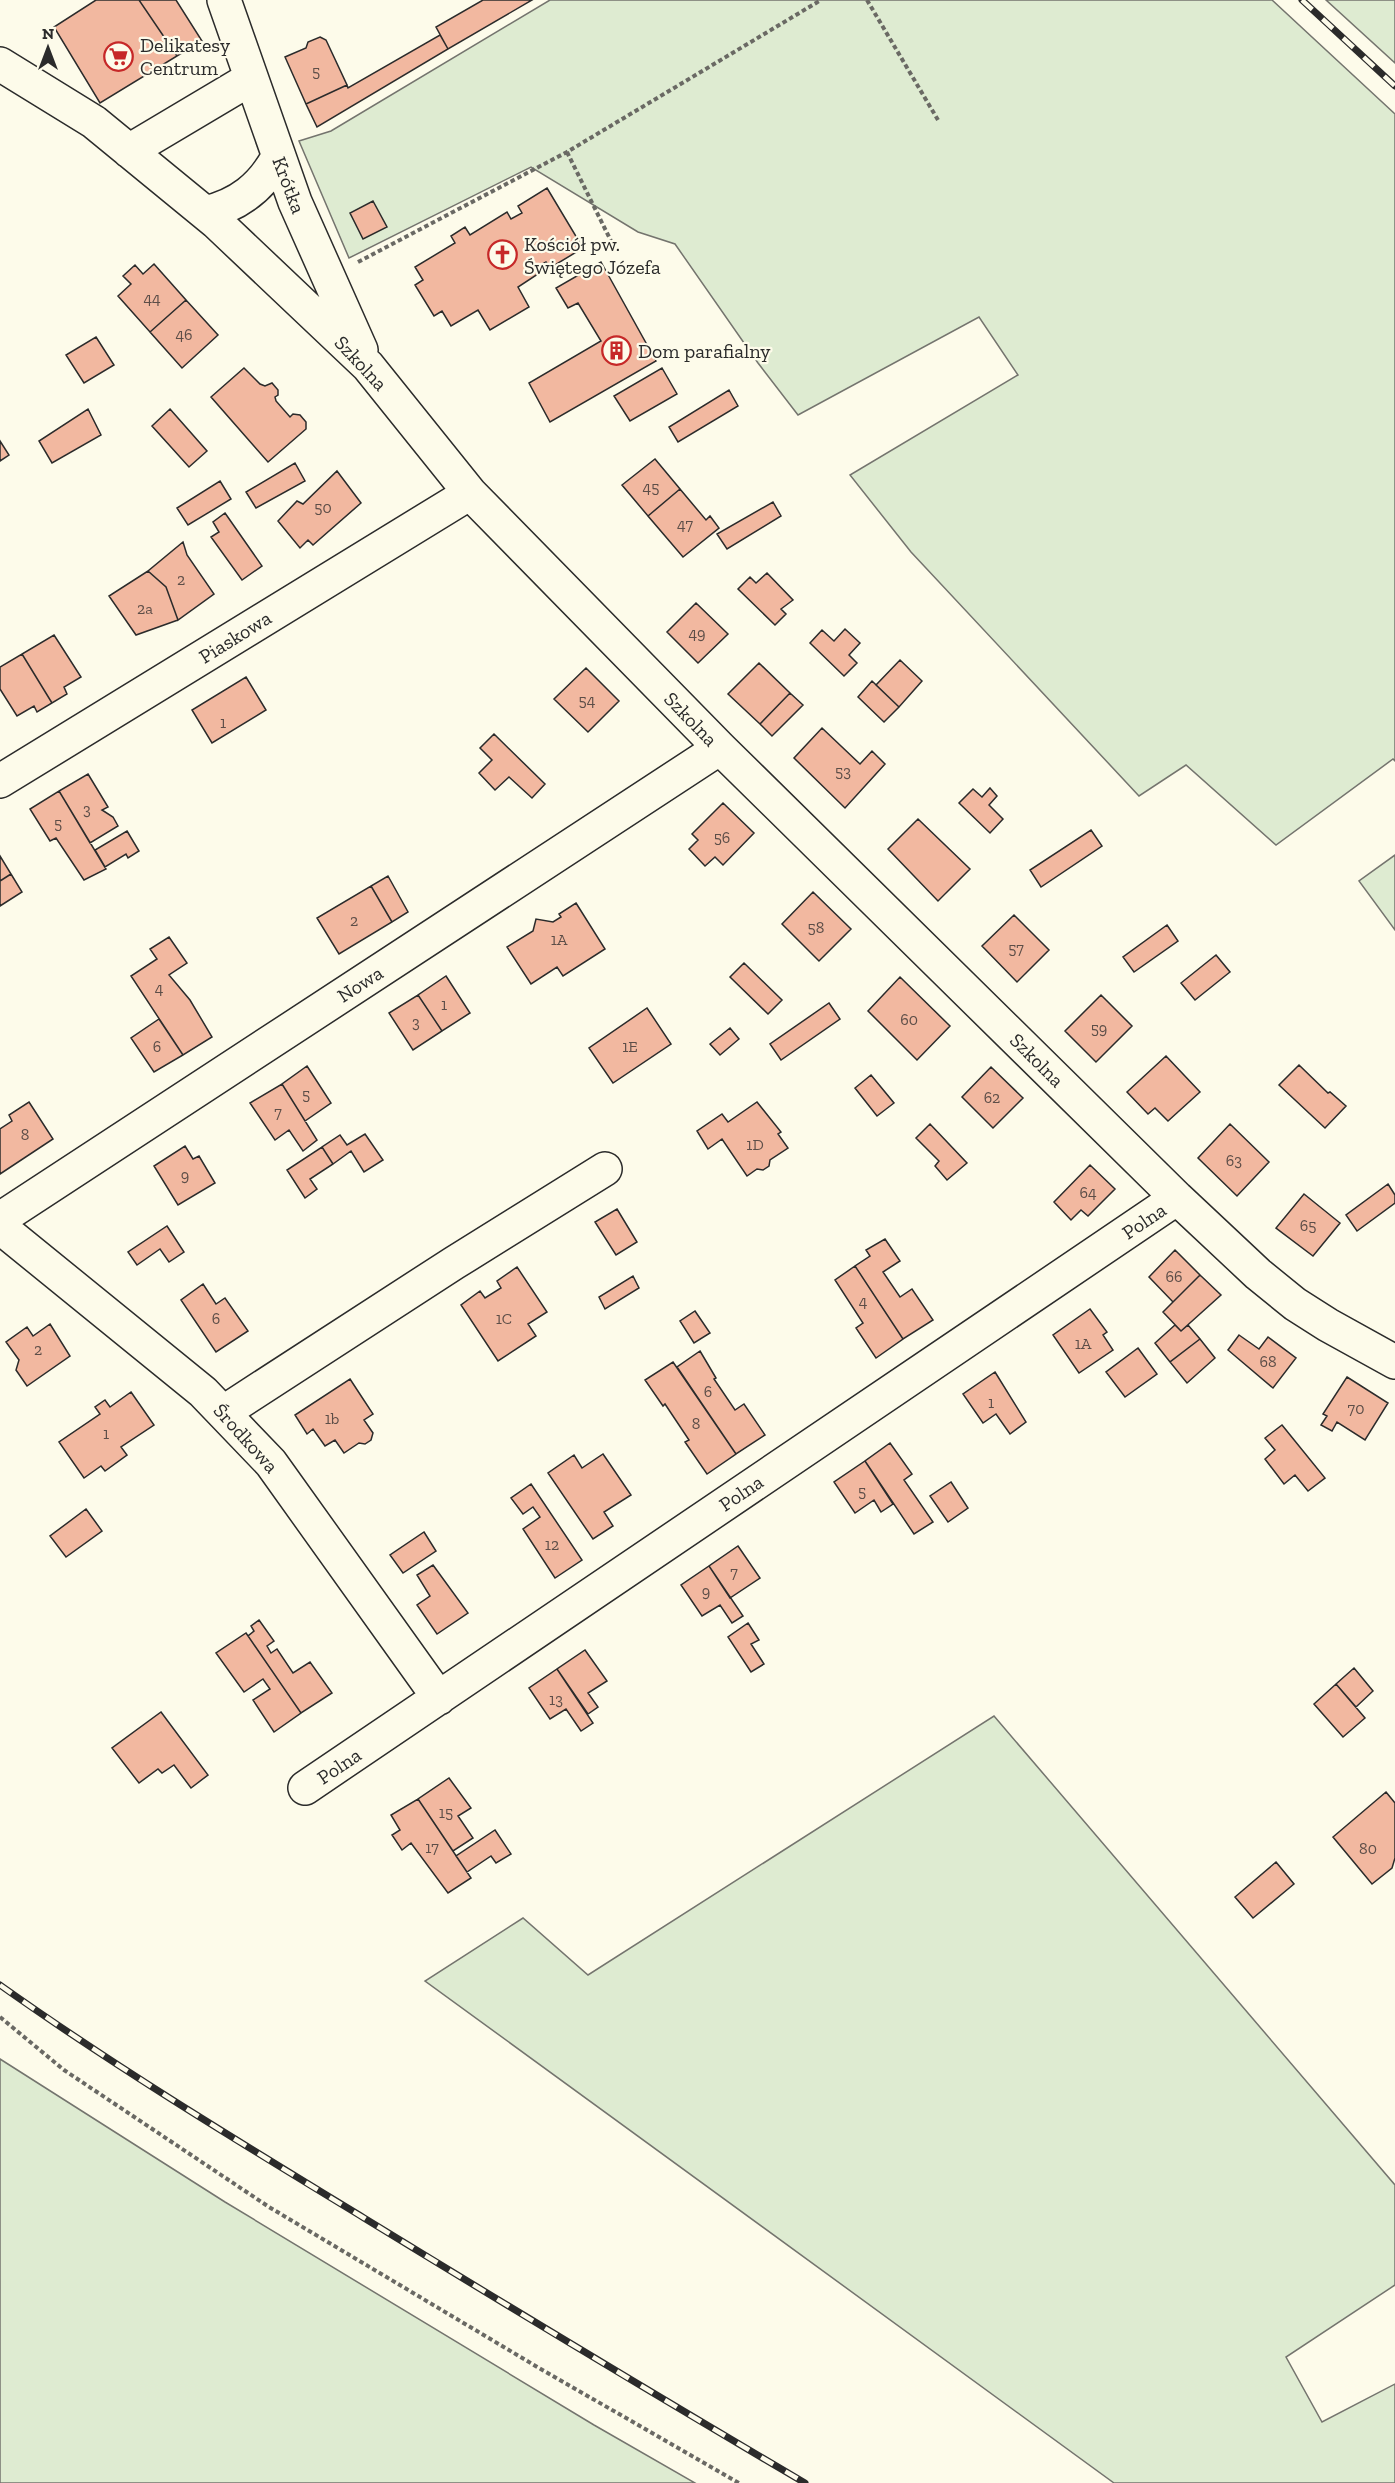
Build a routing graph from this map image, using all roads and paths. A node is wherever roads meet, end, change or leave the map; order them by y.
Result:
1 (224, 0) edge
2 (821, 0) edge
3 (867, 0) edge
4 (0, 64) edge
5 (250, 80) junction
6 (938, 120) dead end
7 (129, 151) junction
8 (567, 152) junction
9 (278, 157) junction
10 (205, 213) junction
11 (611, 241) dead end
12 (328, 278) junction
13 (368, 366) junction
14 (470, 493) junction
15 (720, 748) junction
16 (0, 781) edge
17 (605, 1169) dead end
18 (1177, 1198) junction
19 (0, 1220) edge
20 (0, 1227) edge
21 (1395, 1362) edge
22 (224, 1412) junction
23 (439, 1698) junction
24 (305, 1788) dead end
25 (0, 2017) edge
26 (739, 2483) edge

1 - 5 street, Krótka
2 - 8 path
3 - 6 path
4 - 7 street, Szkolna
5 - 7 street
5 - 9 street, Krótka
7 - 10 street, Szkolna
8 - 11 path
8 - 12 path
9 - 10 street
9 - 12 street, Krótka
10 - 13 street, Szkolna
12 - 13 street, Krótka
13 - 14 street, Szkolna
14 - 15 street, Szkolna
14 - 16 street, Piaskowa
15 - 18 street, Szkolna
15 - 19 street, Nowa
17 - 22 street
18 - 21 street, Szkolna
18 - 23 street, Polna
20 - 22 street, Środkowa
22 - 23 street, Środkowa
23 - 24 street, Polna
25 - 26 path

